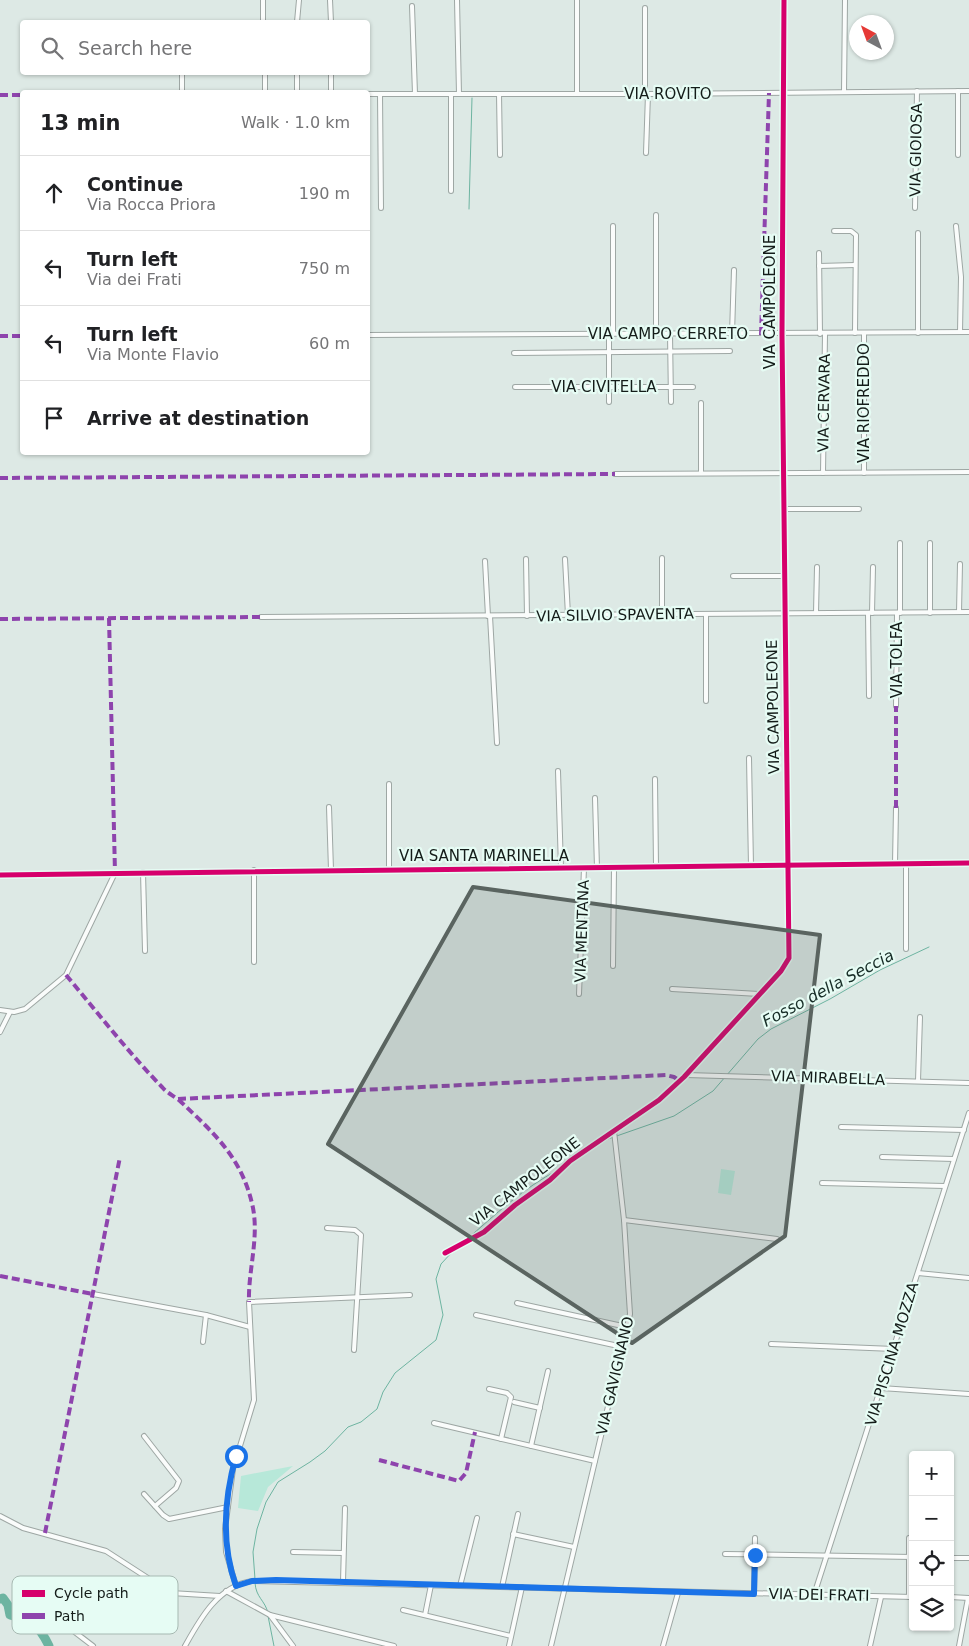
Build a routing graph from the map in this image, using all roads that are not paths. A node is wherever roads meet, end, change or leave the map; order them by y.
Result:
1 (263, 0) edge
2 (299, 0) edge
3 (330, 0) edge
4 (457, 0) edge
5 (577, 0) edge
6 (784, 0) edge
7 (845, 0) edge
8 (412, 6) dead end
9 (645, 8) dead end
10 (263, 20) edge
11 (297, 20) edge
12 (330, 20) edge
13 (182, 75) edge
14 (264, 75) edge
15 (297, 75) edge
16 (331, 75) edge
17 (182, 90) edge
18 (265, 90) edge
19 (296, 90) edge
20 (331, 90) edge
21 (969, 90) edge
22 (917, 91) junction
23 (958, 91) junction
24 (844, 92) junction
25 (784, 93) junction
26 (370, 94) edge
27 (380, 94) junction
28 (415, 94) junction
29 (451, 94) junction
30 (459, 94) junction
31 (500, 94) junction
32 (577, 94) junction
33 (647, 94) junction
34 (646, 153) dead end
35 (500, 155) dead end
36 (958, 155) dead end
37 (450, 191) dead end
38 (381, 208) dead end
39 (915, 208) dead end
40 (656, 215) dead end
41 (613, 226) dead end
42 (956, 226) dead end
43 (834, 231) dead end
44 (918, 233) dead end
45 (819, 253) dead end
46 (856, 265) junction
47 (819, 266) junction
48 (734, 270) dead end
49 (960, 332) junction
50 (969, 332) edge
51 (656, 333) junction
52 (864, 333) junction
53 (918, 333) junction
54 (611, 334) junction
55 (670, 334) junction
56 (732, 334) junction
57 (782, 334) junction
58 (820, 334) junction
59 (825, 334) junction
60 (855, 334) junction
61 (370, 336) edge
62 (730, 351) dead end
63 (609, 352) junction
64 (670, 352) junction
65 (514, 353) dead end
66 (609, 386) junction
67 (693, 386) dead end
68 (514, 387) dead end
69 (671, 387) junction
70 (609, 402) dead end
71 (671, 402) dead end
72 (701, 403) dead end
73 (784, 472) junction
74 (864, 472) junction
75 (969, 472) edge
76 (701, 473) junction
77 (824, 473) junction
78 (614, 474) dead end
79 (859, 508) dead end
80 (784, 509) junction
81 (900, 543) dead end
82 (930, 543) dead end
83 (662, 558) dead end
84 (526, 559) dead end
85 (565, 559) dead end
86 (486, 561) dead end
87 (960, 564) dead end
88 (817, 567) dead end
89 (873, 567) dead end
90 (733, 576) dead end
91 (784, 576) junction
92 (959, 612) junction
93 (969, 612) edge
94 (784, 613) junction
95 (816, 613) junction
96 (870, 613) junction
97 (898, 613) junction
98 (930, 613) junction
99 (662, 614) junction
100 (706, 614) junction
101 (568, 615) junction
102 (489, 616) junction
103 (527, 616) junction
104 (261, 617) dead end
105 (869, 696) dead end
106 (706, 701) dead end
107 (896, 706) dead end
108 (497, 743) dead end
109 (749, 758) dead end
110 (558, 772) dead end
111 (655, 778) dead end
112 (388, 784) dead end
113 (595, 798) dead end
114 (329, 807) dead end
115 (896, 808) dead end
116 (969, 863) edge
117 (894, 864) junction
118 (906, 864) junction
119 (751, 866) junction
120 (787, 866) junction
121 (656, 867) junction
122 (561, 868) junction
123 (584, 868) junction
124 (597, 868) junction
125 (614, 868) junction
126 (389, 869) junction
127 (254, 870) junction
128 (330, 870) junction
129 (143, 872) junction
130 (115, 873) junction
131 (0, 875) edge
132 (906, 950) dead end
133 (144, 951) dead end
134 (254, 962) dead end
135 (613, 966) dead end
136 (672, 989) dead end
137 (579, 994) dead end
138 (759, 994) junction
139 (0, 1010) edge
140 (10, 1012) junction
141 (920, 1017) dead end
142 (0, 1032) edge
143 (686, 1075) junction
144 (918, 1081) junction
145 (969, 1083) edge
146 (969, 1113) edge
147 (841, 1126) dead end
148 (964, 1130) junction
149 (614, 1131) junction
150 (882, 1157) dead end
151 (954, 1159) junction
152 (822, 1183) dead end
153 (946, 1186) junction
154 (624, 1220) junction
155 (327, 1228) dead end
156 (778, 1239) dead end
157 (445, 1253) dead end
158 (918, 1273) junction
159 (969, 1278) edge
160 (93, 1294) dead end
161 (410, 1294) dead end
162 (358, 1296) junction
163 (516, 1303) dead end
164 (206, 1315) junction
165 (476, 1315) dead end
166 (250, 1327) junction
167 (627, 1327) junction
168 (203, 1342) dead end
169 (771, 1344) dead end
170 (623, 1348) junction
171 (894, 1349) junction
172 (354, 1350) dead end
173 (548, 1371) dead end
174 (881, 1388) junction
175 (489, 1389) dead end
176 (969, 1394) edge
177 (514, 1402) dead end
178 (540, 1408) junction
179 (434, 1423) dead end
180 (144, 1436) dead end
181 (501, 1439) junction
182 (531, 1446) junction
183 (595, 1461) junction
184 (144, 1494) dead end
185 (155, 1506) junction
186 (228, 1507) junction
187 (345, 1508) dead end
188 (518, 1514) dead end
189 (0, 1516) edge
190 (476, 1518) dead end
191 (513, 1534) junction
192 (755, 1538) dead end
193 (574, 1547) junction
194 (293, 1552) dead end
195 (343, 1553) junction
196 (725, 1554) dead end
197 (755, 1555) junction
198 (828, 1556) junction
199 (909, 1557) edge
200 (954, 1558) edge
201 (969, 1558) edge
202 (145, 1576) edge
203 (342, 1582) junction
204 (431, 1585) junction
205 (236, 1586) junction
206 (460, 1586) junction
207 (502, 1587) junction
208 (522, 1588) junction
209 (565, 1589) junction
210 (226, 1591) junction
211 (678, 1593) junction
212 (178, 1594) edge
213 (754, 1594) junction
214 (814, 1595) junction
215 (220, 1596) junction
216 (881, 1596) junction
217 (909, 1597) edge
218 (954, 1597) edge
219 (969, 1598) edge
220 (403, 1610) dead end
221 (270, 1615) junction
222 (425, 1615) junction
223 (77, 1634) edge
224 (511, 1636) junction
225 (93, 1646) edge
226 (185, 1646) edge
227 (293, 1646) edge
228 (394, 1646) edge
229 (508, 1646) edge
230 (551, 1646) edge
231 (664, 1646) edge
232 (870, 1646) edge
233 (959, 1646) edge

1 - 10 street
2 - 11 street
3 - 12 street
4 - 30 street
5 - 32 street
6 - 25 street, VIA CAMPOLEONE
7 - 24 street
8 - 28 street
9 - 33 street
13 - 17 street
14 - 18 street
15 - 19 street
16 - 20 street
21 - 23 street, VIA ROVITO
22 - 23 street, VIA ROVITO
22 - 24 street, VIA ROVITO
22 - 39 street, VIA GIOIOSA
23 - 36 street
24 - 25 street, VIA ROVITO
25 - 33 street, VIA ROVITO
25 - 57 street, VIA CAMPOLEONE
26 - 27 street, VIA ROVITO
27 - 28 street, VIA ROVITO
27 - 38 street
28 - 29 street, VIA ROVITO
29 - 30 street, VIA ROVITO
29 - 37 street
30 - 31 street, VIA ROVITO
31 - 32 street, VIA ROVITO
31 - 35 street
32 - 33 street, VIA ROVITO
33 - 34 street
40 - 51 street
41 - 54 street
42 - 49 street
43 - 46 street
44 - 53 street
45 - 47 street
46 - 47 street
46 - 60 street
47 - 58 street
48 - 56 street
49 - 50 street, VIA CAMPO CERRETO
49 - 53 street, VIA CAMPO CERRETO
51 - 54 street, VIA CAMPO CERRETO
51 - 55 street, VIA CAMPO CERRETO
52 - 53 street, VIA CAMPO CERRETO
52 - 60 street, VIA CAMPO CERRETO
52 - 74 street, VIA RIOFREDDO
54 - 61 street, VIA CAMPO CERRETO
54 - 63 street
55 - 56 street, VIA CAMPO CERRETO
55 - 64 street
56 - 57 street, VIA CAMPO CERRETO
57 - 58 street, VIA CAMPO CERRETO
57 - 73 street, VIA CAMPOLEONE
58 - 59 street, VIA CAMPO CERRETO
59 - 60 street, VIA CAMPO CERRETO
59 - 77 street, VIA CERVARA
62 - 64 street
63 - 64 street
63 - 65 street
63 - 66 street
64 - 69 street
66 - 68 street, VIA CIVITELLA
66 - 69 street, VIA CIVITELLA
66 - 70 street
67 - 69 street, VIA CIVITELLA
69 - 71 street
72 - 76 street
73 - 76 street
73 - 77 street
73 - 80 street, VIA CAMPOLEONE
74 - 75 street
74 - 77 street
76 - 78 street
79 - 80 street
80 - 91 street, VIA CAMPOLEONE
81 - 97 street, VIA TOLFA
82 - 98 street
83 - 99 street
84 - 103 street
85 - 101 street
86 - 102 street
87 - 92 street
88 - 95 street
89 - 96 street
90 - 91 street
91 - 94 street, VIA CAMPOLEONE
92 - 93 street, VIA SILVIO SPAVENTA
92 - 98 street, VIA SILVIO SPAVENTA
94 - 95 street, VIA SILVIO SPAVENTA
94 - 100 street, VIA SILVIO SPAVENTA
94 - 120 street, VIA CAMPOLEONE
95 - 96 street, VIA SILVIO SPAVENTA
96 - 97 street, VIA SILVIO SPAVENTA
96 - 105 street
97 - 98 street, VIA SILVIO SPAVENTA
97 - 107 street, VIA TOLFA
99 - 100 street, VIA SILVIO SPAVENTA
99 - 101 street, VIA SILVIO SPAVENTA
100 - 106 street
101 - 103 street, VIA SILVIO SPAVENTA
102 - 103 street, VIA SILVIO SPAVENTA
102 - 104 street, VIA SILVIO SPAVENTA
102 - 108 street
109 - 119 street
110 - 122 street
111 - 121 street
112 - 126 street
113 - 124 street
114 - 128 street
115 - 117 street
116 - 118 street, VIA SANTA MARINELLA
117 - 118 street, VIA SANTA MARINELLA
117 - 120 street, VIA SANTA MARINELLA
118 - 132 street
119 - 120 street, VIA SANTA MARINELLA
119 - 121 street, VIA SANTA MARINELLA
120 - 138 street, VIA CAMPOLEONE
121 - 125 street, VIA SANTA MARINELLA
122 - 123 street, VIA SANTA MARINELLA
122 - 126 street, VIA SANTA MARINELLA
123 - 124 street, VIA SANTA MARINELLA
123 - 137 street, VIA MENTANA
124 - 125 street, VIA SANTA MARINELLA
125 - 135 street
126 - 128 street, VIA SANTA MARINELLA
127 - 128 street, VIA SANTA MARINELLA
127 - 129 street, VIA SANTA MARINELLA
127 - 134 street
129 - 130 street, VIA SANTA MARINELLA
129 - 133 street
130 - 131 street, VIA SANTA MARINELLA
130 - 140 street
136 - 138 street
138 - 143 street, VIA CAMPOLEONE
139 - 140 street
140 - 142 street
141 - 144 street
143 - 144 street, VIA MIRABELLA
143 - 149 street, VIA CAMPOLEONE
144 - 145 street, VIA MIRABELLA
146 - 148 street, VIA PISCINA MOZZA
147 - 148 street
148 - 151 street, VIA PISCINA MOZZA
149 - 154 street, VIA GAVIGNANO
149 - 157 street, VIA CAMPOLEONE
150 - 151 street
151 - 153 street, VIA PISCINA MOZZA
152 - 153 street
153 - 158 street, VIA PISCINA MOZZA
154 - 156 street
154 - 167 street, VIA GAVIGNANO
155 - 162 street
158 - 159 street
158 - 171 street, VIA PISCINA MOZZA
160 - 164 street
161 - 162 street
162 - 166 street
162 - 172 street
163 - 167 street
164 - 166 street
164 - 168 street
165 - 170 street
166 - 186 street
167 - 170 street, VIA GAVIGNANO
169 - 171 street
170 - 183 street, VIA GAVIGNANO
171 - 174 street, VIA PISCINA MOZZA
173 - 178 street
174 - 176 street
174 - 198 street, VIA PISCINA MOZZA
175 - 181 street
177 - 178 street
178 - 182 street
179 - 181 street
180 - 185 street
181 - 182 street
182 - 183 street
183 - 193 street, VIA GAVIGNANO
184 - 185 street
185 - 186 street
186 - 205 street
187 - 195 street
188 - 191 street
189 - 202 street
190 - 206 street
191 - 193 street
191 - 207 street
192 - 197 street
193 - 209 street, VIA GAVIGNANO
194 - 195 street
195 - 203 street
196 - 197 street
197 - 198 street
197 - 213 street
198 - 199 street
198 - 214 street, VIA PISCINA MOZZA
200 - 201 street
203 - 204 street, VIA DEI FRATI
203 - 205 street, VIA DEI FRATI
204 - 206 street, VIA DEI FRATI
204 - 222 street
205 - 210 street, VIA DEI FRATI
206 - 207 street, VIA DEI FRATI
207 - 208 street, VIA DEI FRATI
208 - 209 street, VIA DEI FRATI
208 - 224 street
209 - 211 street, VIA DEI FRATI
209 - 230 street, VIA GAVIGNANO
210 - 215 street, VIA DEI FRATI
210 - 221 street
211 - 213 street, VIA DEI FRATI
211 - 231 street
212 - 215 street
213 - 214 street, VIA DEI FRATI
214 - 216 street, VIA DEI FRATI
215 - 226 street, VIA DEI FRATI
216 - 217 street, VIA DEI FRATI
216 - 232 street
218 - 219 street
219 - 233 street
220 - 222 street
221 - 227 street
221 - 228 street
222 - 224 street
223 - 225 street
224 - 229 street

